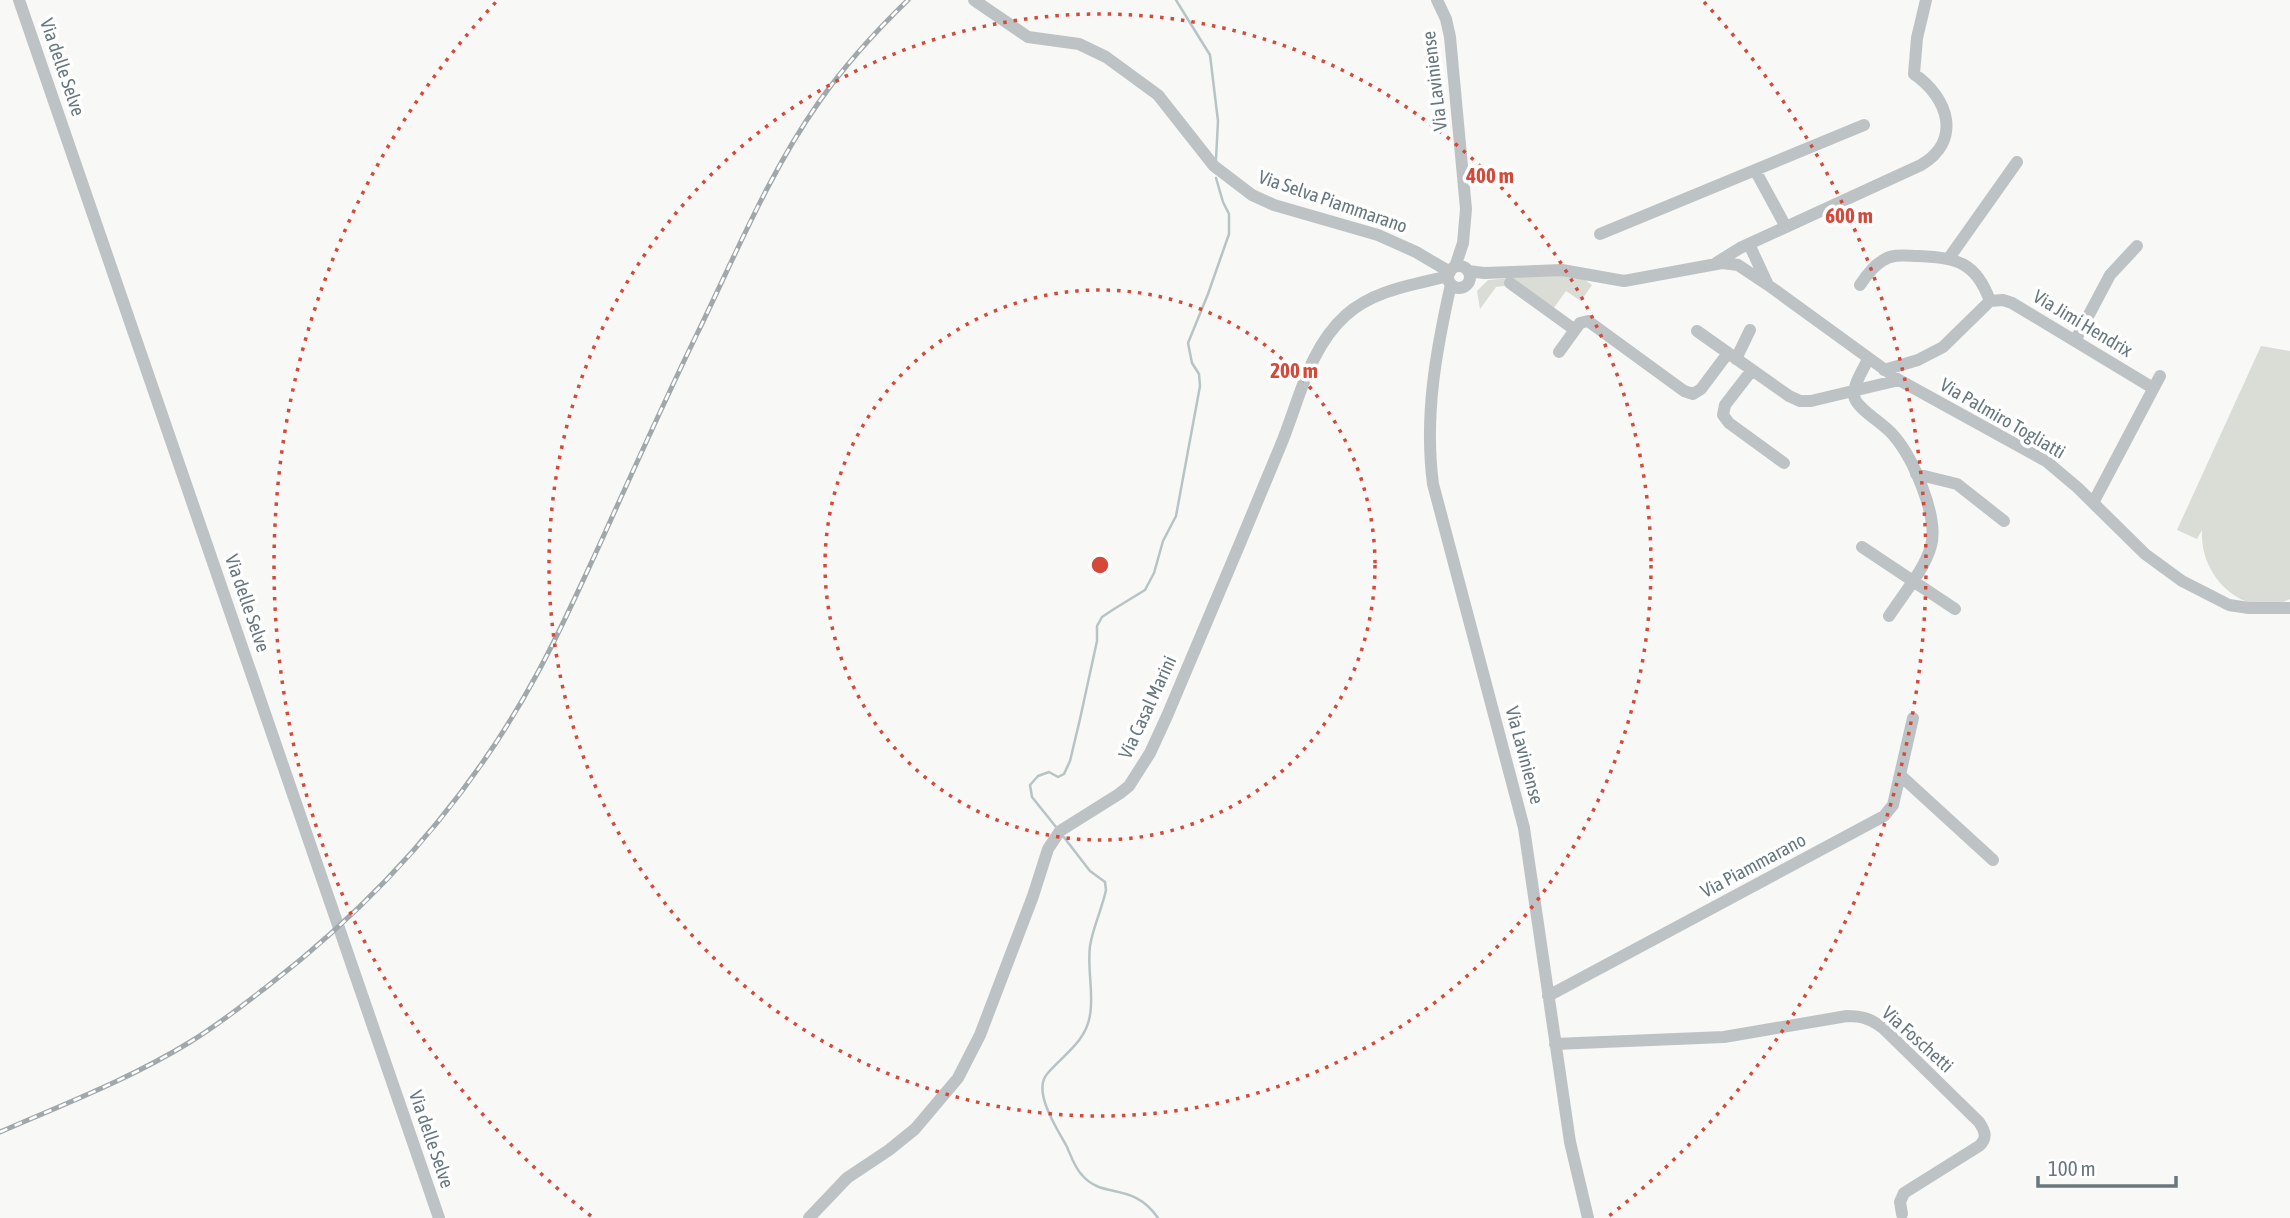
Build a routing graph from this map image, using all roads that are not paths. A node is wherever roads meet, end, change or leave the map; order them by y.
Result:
1 (19, 0) edge
2 (974, 0) edge
3 (1437, 0) edge
4 (1926, 0) edge
5 (1864, 125) dead end
6 (2017, 162) dead end
7 (1755, 170) junction
8 (1786, 227) junction
9 (1600, 234) dead end
10 (1749, 244) junction
11 (2137, 246) dead end
12 (1949, 258) junction
13 (1716, 263) junction
14 (1459, 276) junction
15 (1510, 283) dead end
16 (1768, 285) junction
17 (1860, 285) dead end
18 (1990, 301) junction
19 (1575, 330) junction
20 (1750, 330) dead end
21 (1697, 331) dead end
22 (2075, 341) junction
23 (1559, 352) dead end
24 (1732, 356) junction
25 (1868, 359) junction
26 (1752, 370) junction
27 (1884, 370) junction
28 (2160, 376) dead end
29 (1899, 380) junction
30 (2153, 388) junction
31 (1855, 389) junction
32 (1784, 463) dead end
33 (1916, 474) junction
34 (2093, 503) junction
35 (2004, 521) dead end
36 (1862, 547) dead end
37 (1912, 580) junction
38 (2290, 608) edge
39 (1955, 609) dead end
40 (1889, 615) dead end
41 (1913, 718) dead end
42 (1900, 775) junction
43 (1993, 860) dead end
44 (1548, 996) junction
45 (1555, 1044) junction
46 (1902, 1214) dead end
47 (439, 1218) edge
48 (809, 1218) edge
49 (1588, 1218) edge

1 - 47 street, Via delle Selve
2 - 14 street, Via Selva Piammarano
3 - 14 street, Via Laviniense
4 - 8 street
5 - 7 street
6 - 12 street
7 - 8 street
7 - 9 street
8 - 10 street
10 - 13 street
10 - 16 street, Via Palmiro Togliatti
11 - 22 street
12 - 17 street
12 - 18 street
13 - 14 street, Via Palmiro Togliatti
13 - 16 street, Via Palmiro Togliatti
14 - 44 street, Via Laviniense
14 - 48 street, Via Casal Marini
15 - 19 street
16 - 25 street, Via Palmiro Togliatti
18 - 22 street, Via Jimi Hendrix
18 - 27 street
19 - 23 street
19 - 24 street
20 - 24 street
21 - 24 street
22 - 30 street, Via Jimi Hendrix
24 - 26 street
25 - 27 street, Via Palmiro Togliatti
25 - 31 street
26 - 31 street
26 - 32 street
27 - 29 street, Via Palmiro Togliatti
28 - 30 street
29 - 31 street
29 - 34 street, Via Palmiro Togliatti
30 - 34 street
31 - 33 street
33 - 35 street
33 - 37 street
34 - 38 street, Via Palmiro Togliatti
36 - 37 street
37 - 39 street
37 - 40 street
41 - 42 street, Via Piammarano
42 - 43 street
42 - 44 street, Via Piammarano
44 - 45 street, Via Laviniense
45 - 46 street, Via Foschetti
45 - 49 street, Via Laviniense

